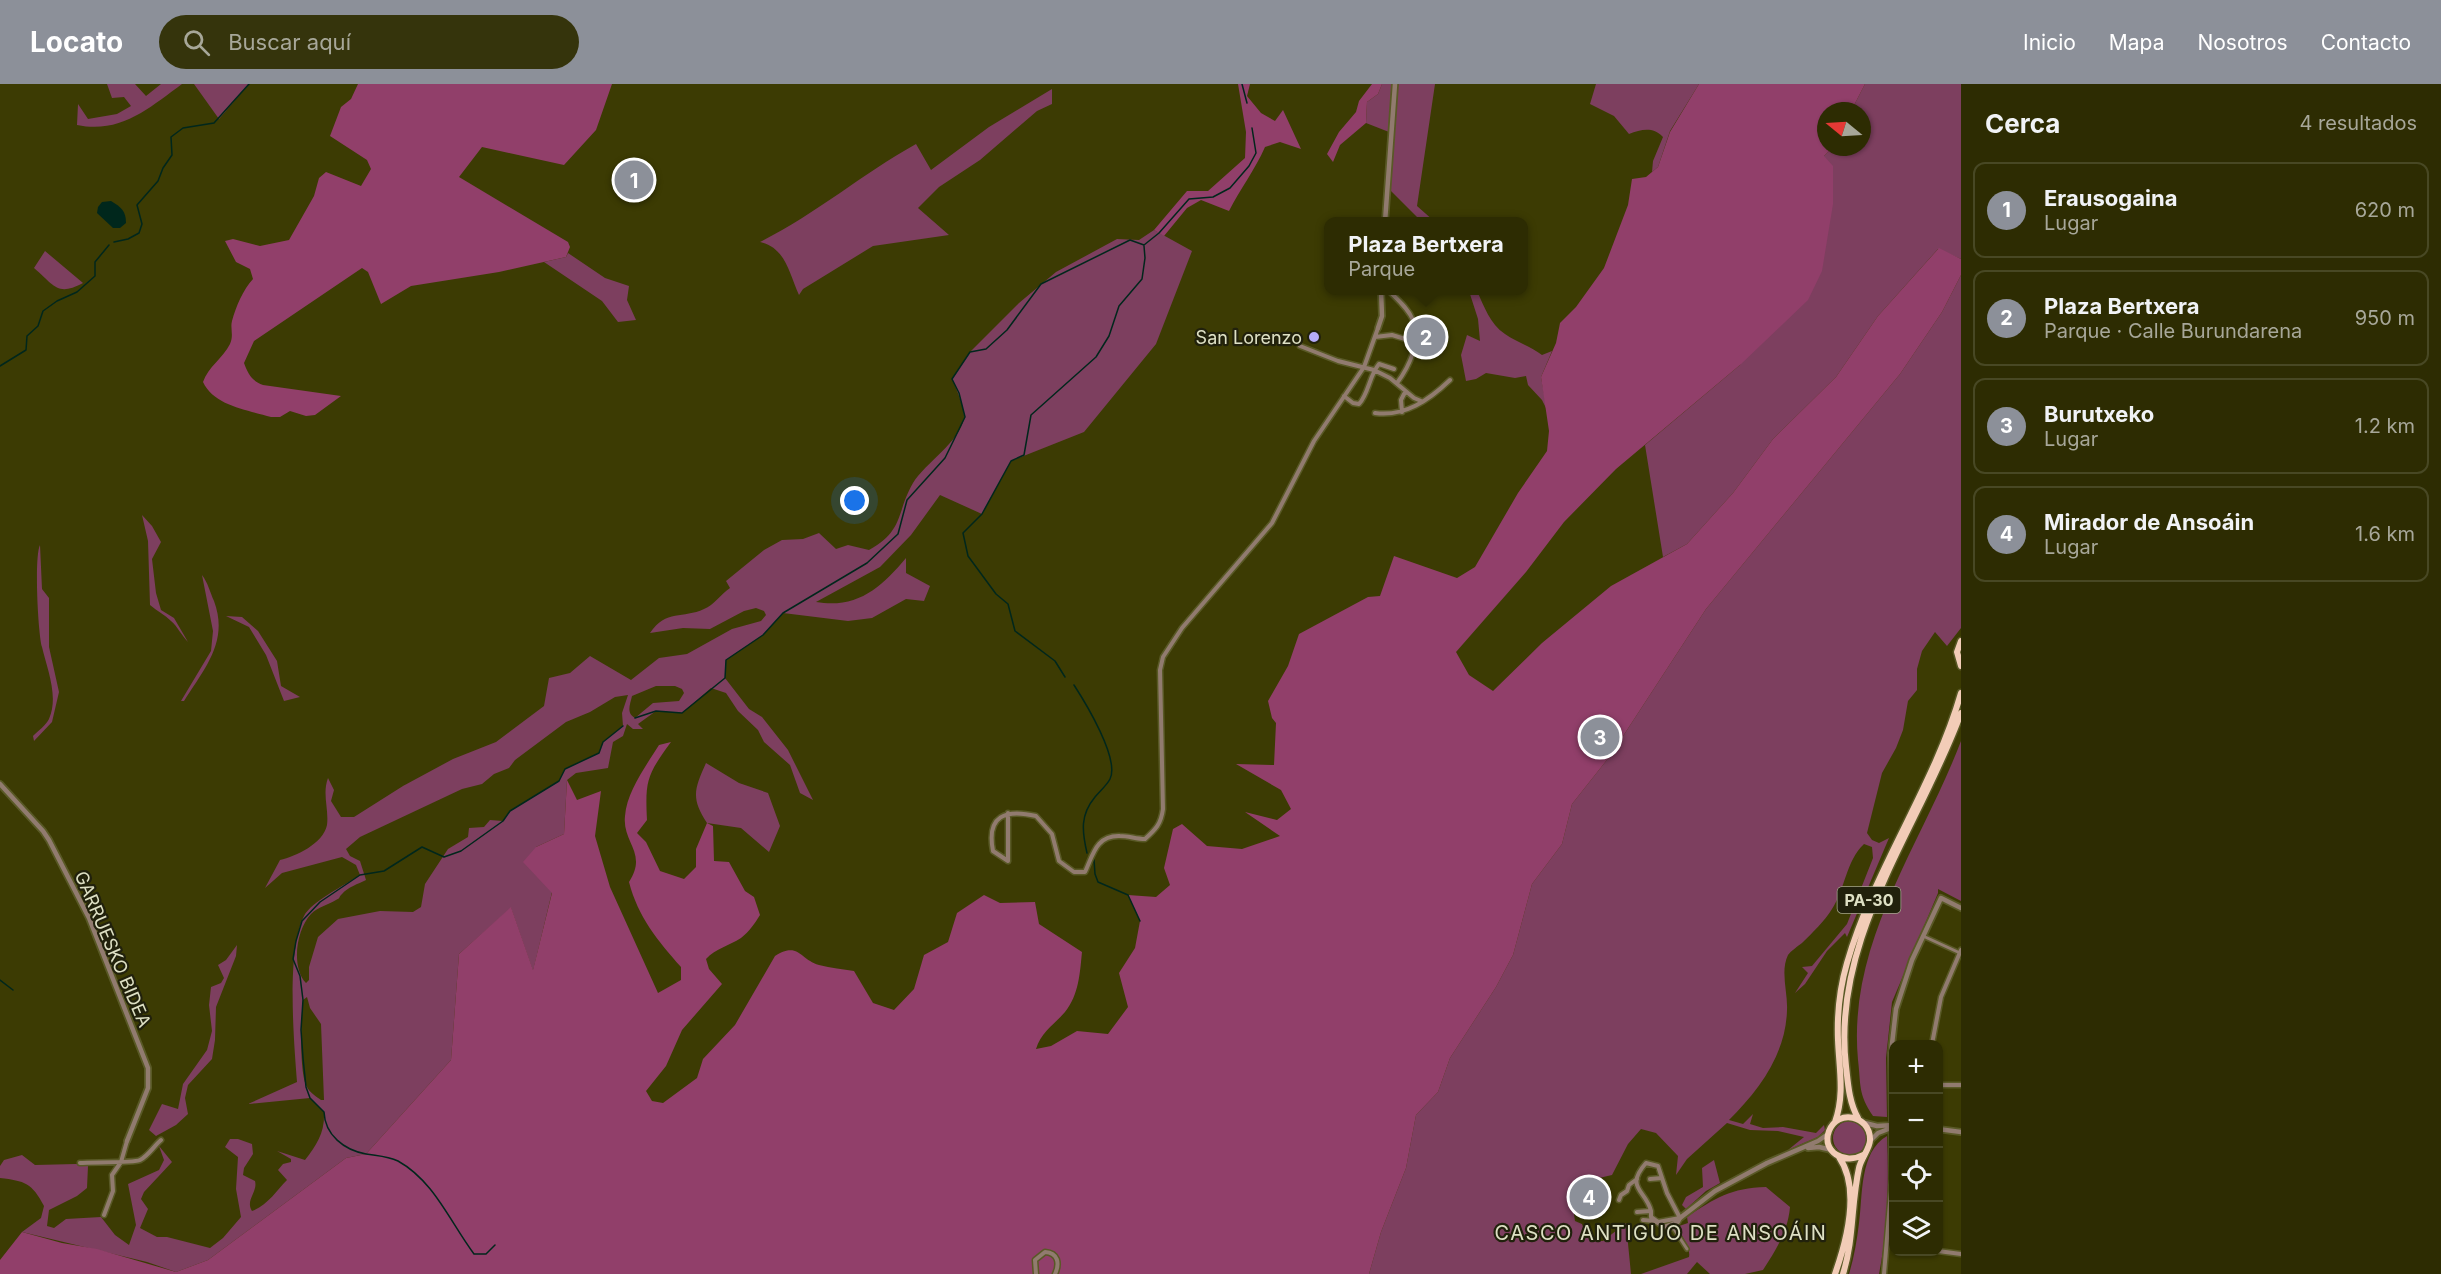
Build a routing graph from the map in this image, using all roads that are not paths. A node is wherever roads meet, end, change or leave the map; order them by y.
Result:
1 (1395, 84) edge
2 (1385, 217) edge
3 (1381, 295) edge
4 (1392, 295) edge
5 (1415, 327) junction
6 (1378, 328) joint
7 (1444, 332) dead end
8 (1375, 338) junction
9 (1415, 342) junction
10 (1300, 346) dead end
11 (1364, 368) junction
12 (1394, 369) dead end
13 (1374, 370) junction
14 (1450, 380) dead end
15 (1397, 383) junction
16 (1407, 392) junction
17 (1344, 396) junction
18 (1422, 402) junction
19 (1402, 412) junction
20 (1375, 413) dead end
21 (1961, 641) edge
22 (1961, 666) edge
23 (1961, 693) edge
24 (1961, 712) edge
25 (0, 784) edge
26 (1008, 813) junction
27 (1961, 908) edge
28 (1923, 936) junction
29 (1960, 952) edge
30 (1892, 1040) edge
31 (1933, 1040) edge
32 (1943, 1085) edge
33 (1961, 1085) edge
34 (1858, 1118) junction
35 (1835, 1122) junction
36 (1865, 1123) junction
37 (1889, 1126) edge
38 (1889, 1128) edge
39 (1943, 1130) edge
40 (1961, 1132) edge
41 (1828, 1134) junction
42 (161, 1140) dead end
43 (1871, 1140) junction
44 (127, 1141) joint
45 (1892, 1148) edge
46 (1832, 1150) junction
47 (1794, 1151) junction
48 (1863, 1155) junction
49 (1838, 1157) junction
50 (121, 1161) junction
51 (80, 1163) dead end
52 (1662, 1178) junction
53 (1637, 1179) junction
54 (1650, 1179) dead end
55 (1619, 1200) dead end
56 (1637, 1212) dead end
57 (1651, 1212) junction
58 (104, 1215) dead end
59 (1643, 1220) dead end
60 (1679, 1220) junction
61 (1655, 1221) junction
62 (1667, 1227) junction
63 (1674, 1228) junction
64 (1888, 1243) joint
65 (1687, 1249) dead end
66 (1943, 1252) edge
67 (1961, 1254) edge
68 (1036, 1274) edge
69 (1055, 1274) edge
70 (1835, 1274) edge
71 (1843, 1274) edge
72 (1884, 1274) edge

1 - 2 street
3 - 6 street
4 - 5 street
5 - 7 street
5 - 9 street
6 - 8 street
8 - 9 street
8 - 11 street
9 - 15 street
10 - 11 street
11 - 13 street
11 - 17 street
12 - 13 street
13 - 15 street
13 - 17 street
14 - 18 street
15 - 16 street
16 - 18 street
16 - 19 street
17 - 26 street
18 - 19 street
19 - 20 street
21 - 22 highway
23 - 35 highway, PA-30
24 - 34 highway, PA-30
25 - 44 street, GARRUESKO BIDEA
26 - 26 street
27 - 28 street
28 - 29 street
28 - 30 street
29 - 31 street
32 - 33 street
34 - 35 highway
34 - 36 highway
35 - 41 highway, PA-30
36 - 37 street
36 - 43 highway
38 - 43 street
39 - 40 street
41 - 46 highway
41 - 47 street
42 - 50 street
43 - 48 highway
44 - 50 street
45 - 64 street
46 - 47 street
46 - 49 highway
47 - 60 street
48 - 49 highway
48 - 71 highway
49 - 70 highway
50 - 51 street
50 - 58 street
52 - 53 street
52 - 54 street
52 - 60 street
53 - 55 street
53 - 57 street
56 - 57 street
57 - 61 street
59 - 61 street
60 - 61 street
60 - 62 street
60 - 63 street
61 - 62 street
62 - 63 street
63 - 65 street
64 - 72 street
66 - 67 street
68 - 69 street

